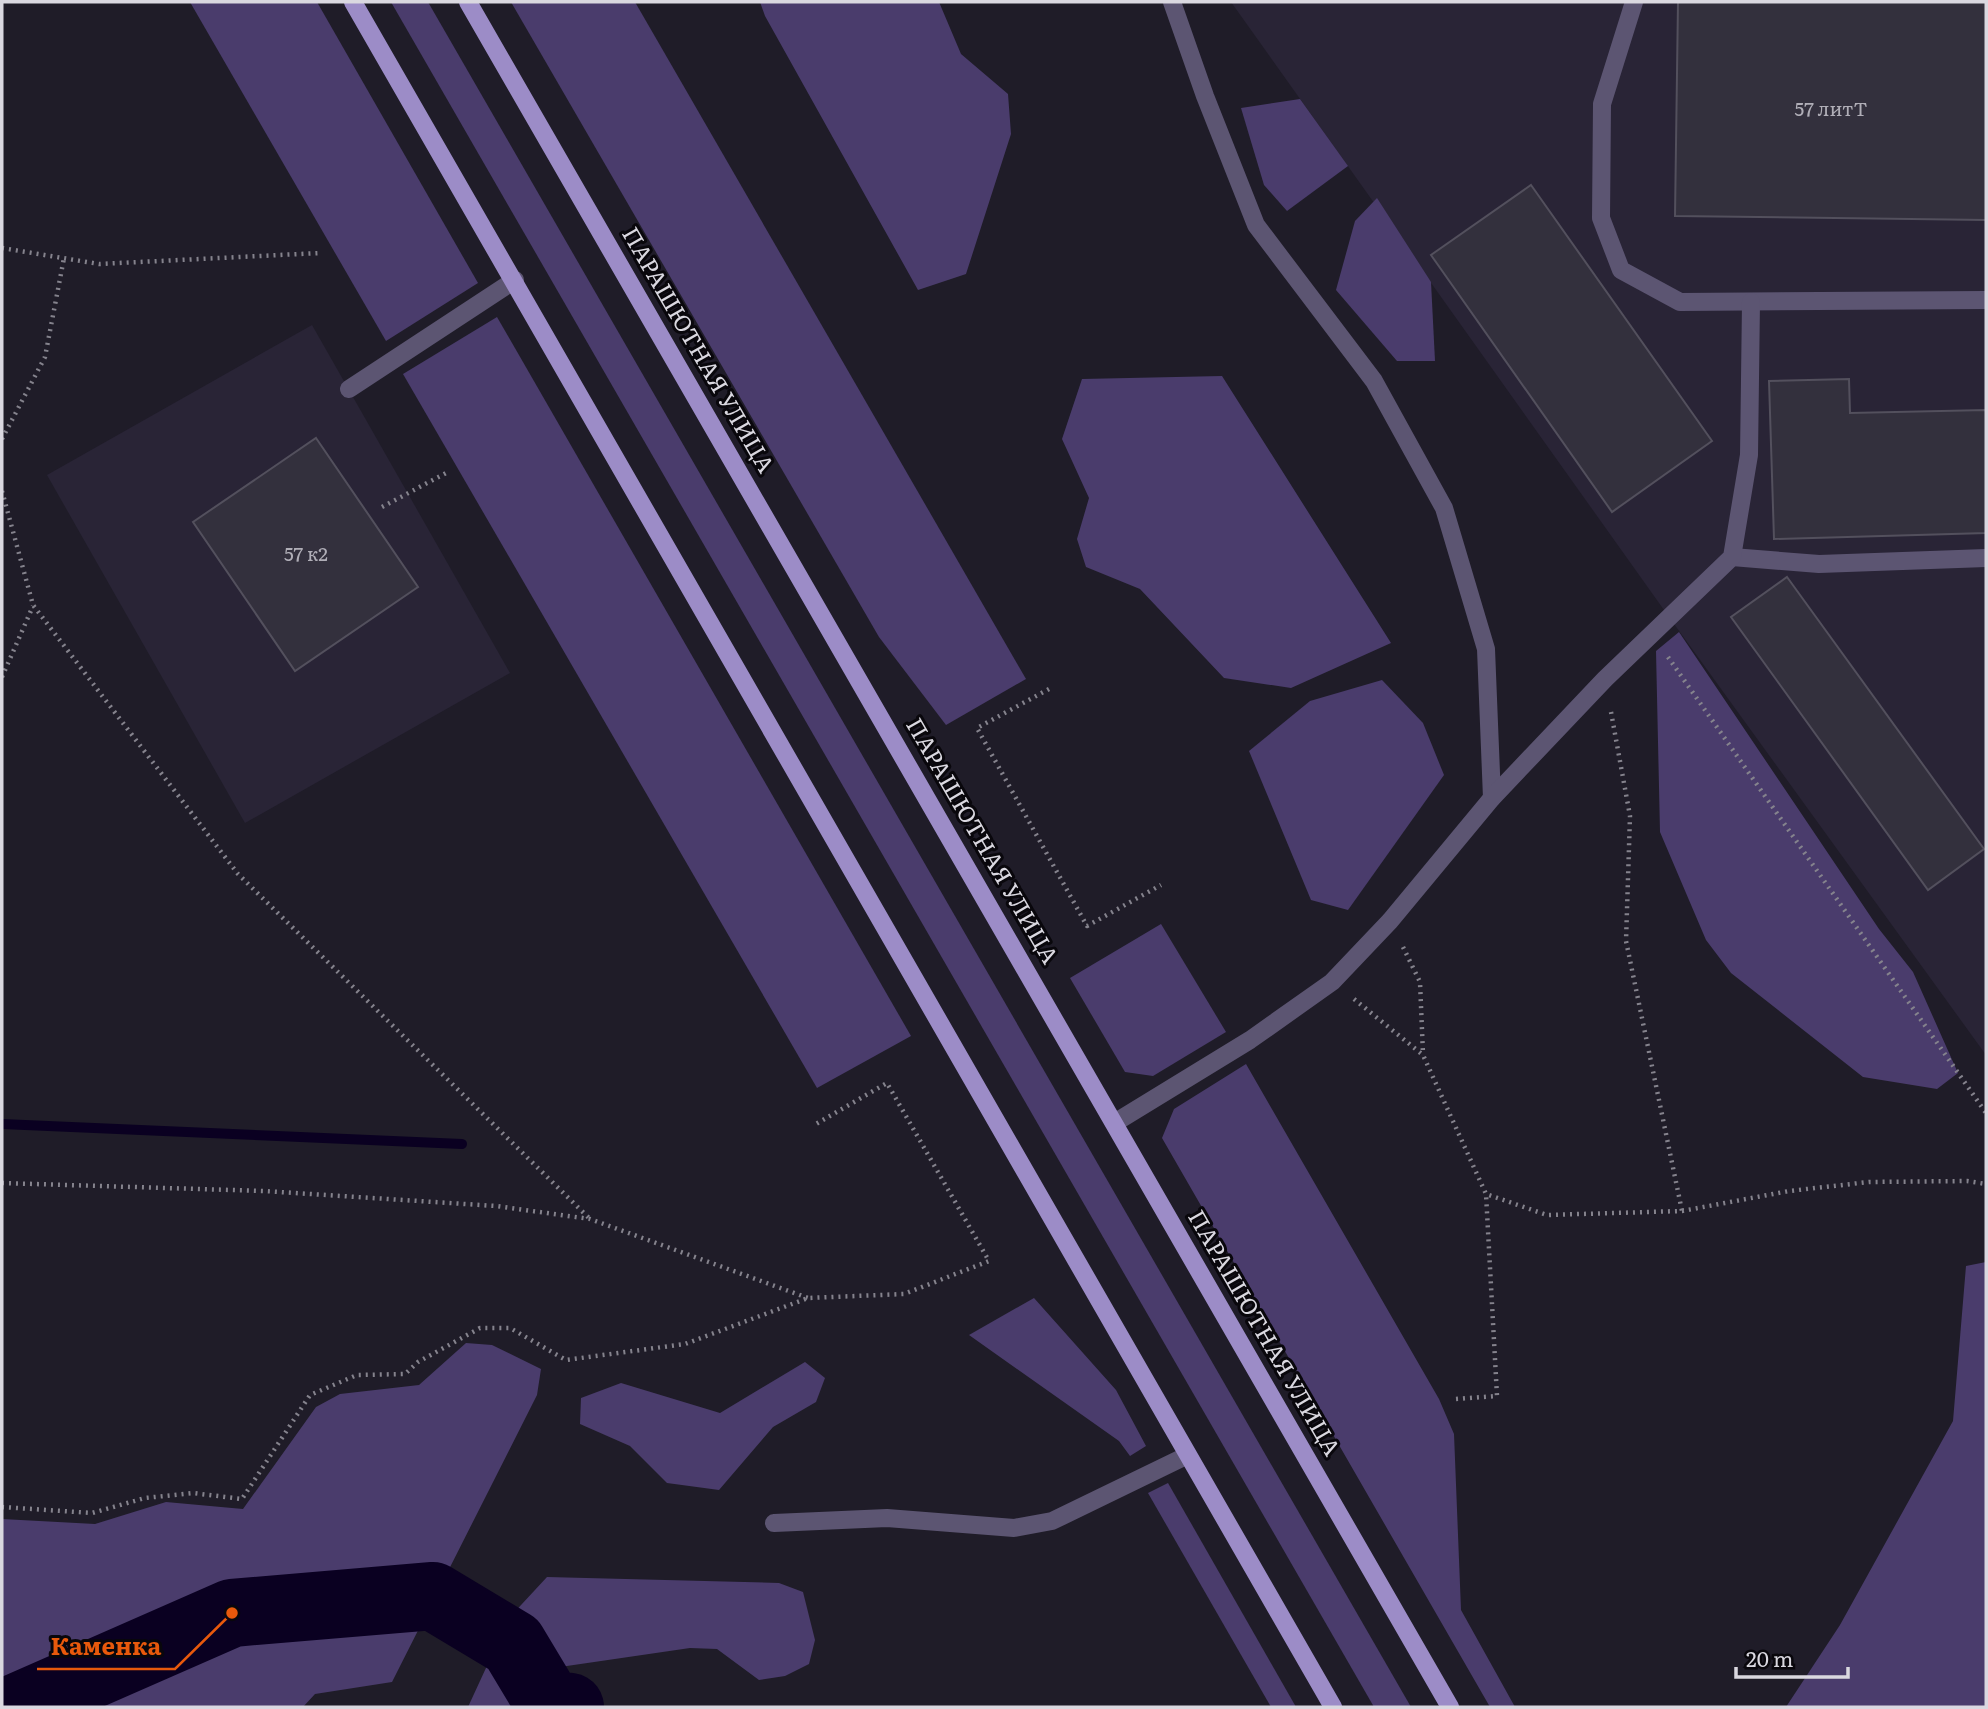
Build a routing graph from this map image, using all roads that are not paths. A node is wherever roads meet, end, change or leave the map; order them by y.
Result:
1 (353, 2) edge
2 (468, 2) edge
3 (1172, 2) edge
4 (1634, 2) edge
5 (515, 280) junction
6 (1986, 300) edge
7 (1751, 302) junction
8 (349, 389) dead end
9 (1732, 557) junction
10 (1986, 558) edge
11 (1492, 798) junction
12 (1116, 1122) junction
13 (1186, 1456) junction
14 (774, 1523) dead end
15 (1333, 1707) edge
16 (1450, 1707) edge

1 - 5 main road
2 - 12 main road, ПАРАШЮТНАЯ УЛИЦА
3 - 11 lane
4 - 7 lane
5 - 8 lane
5 - 13 main road
6 - 7 lane
7 - 9 lane
9 - 10 lane
9 - 11 lane
11 - 12 lane
12 - 16 main road, ПАРАШЮТНАЯ УЛИЦА
13 - 14 lane
13 - 15 main road

